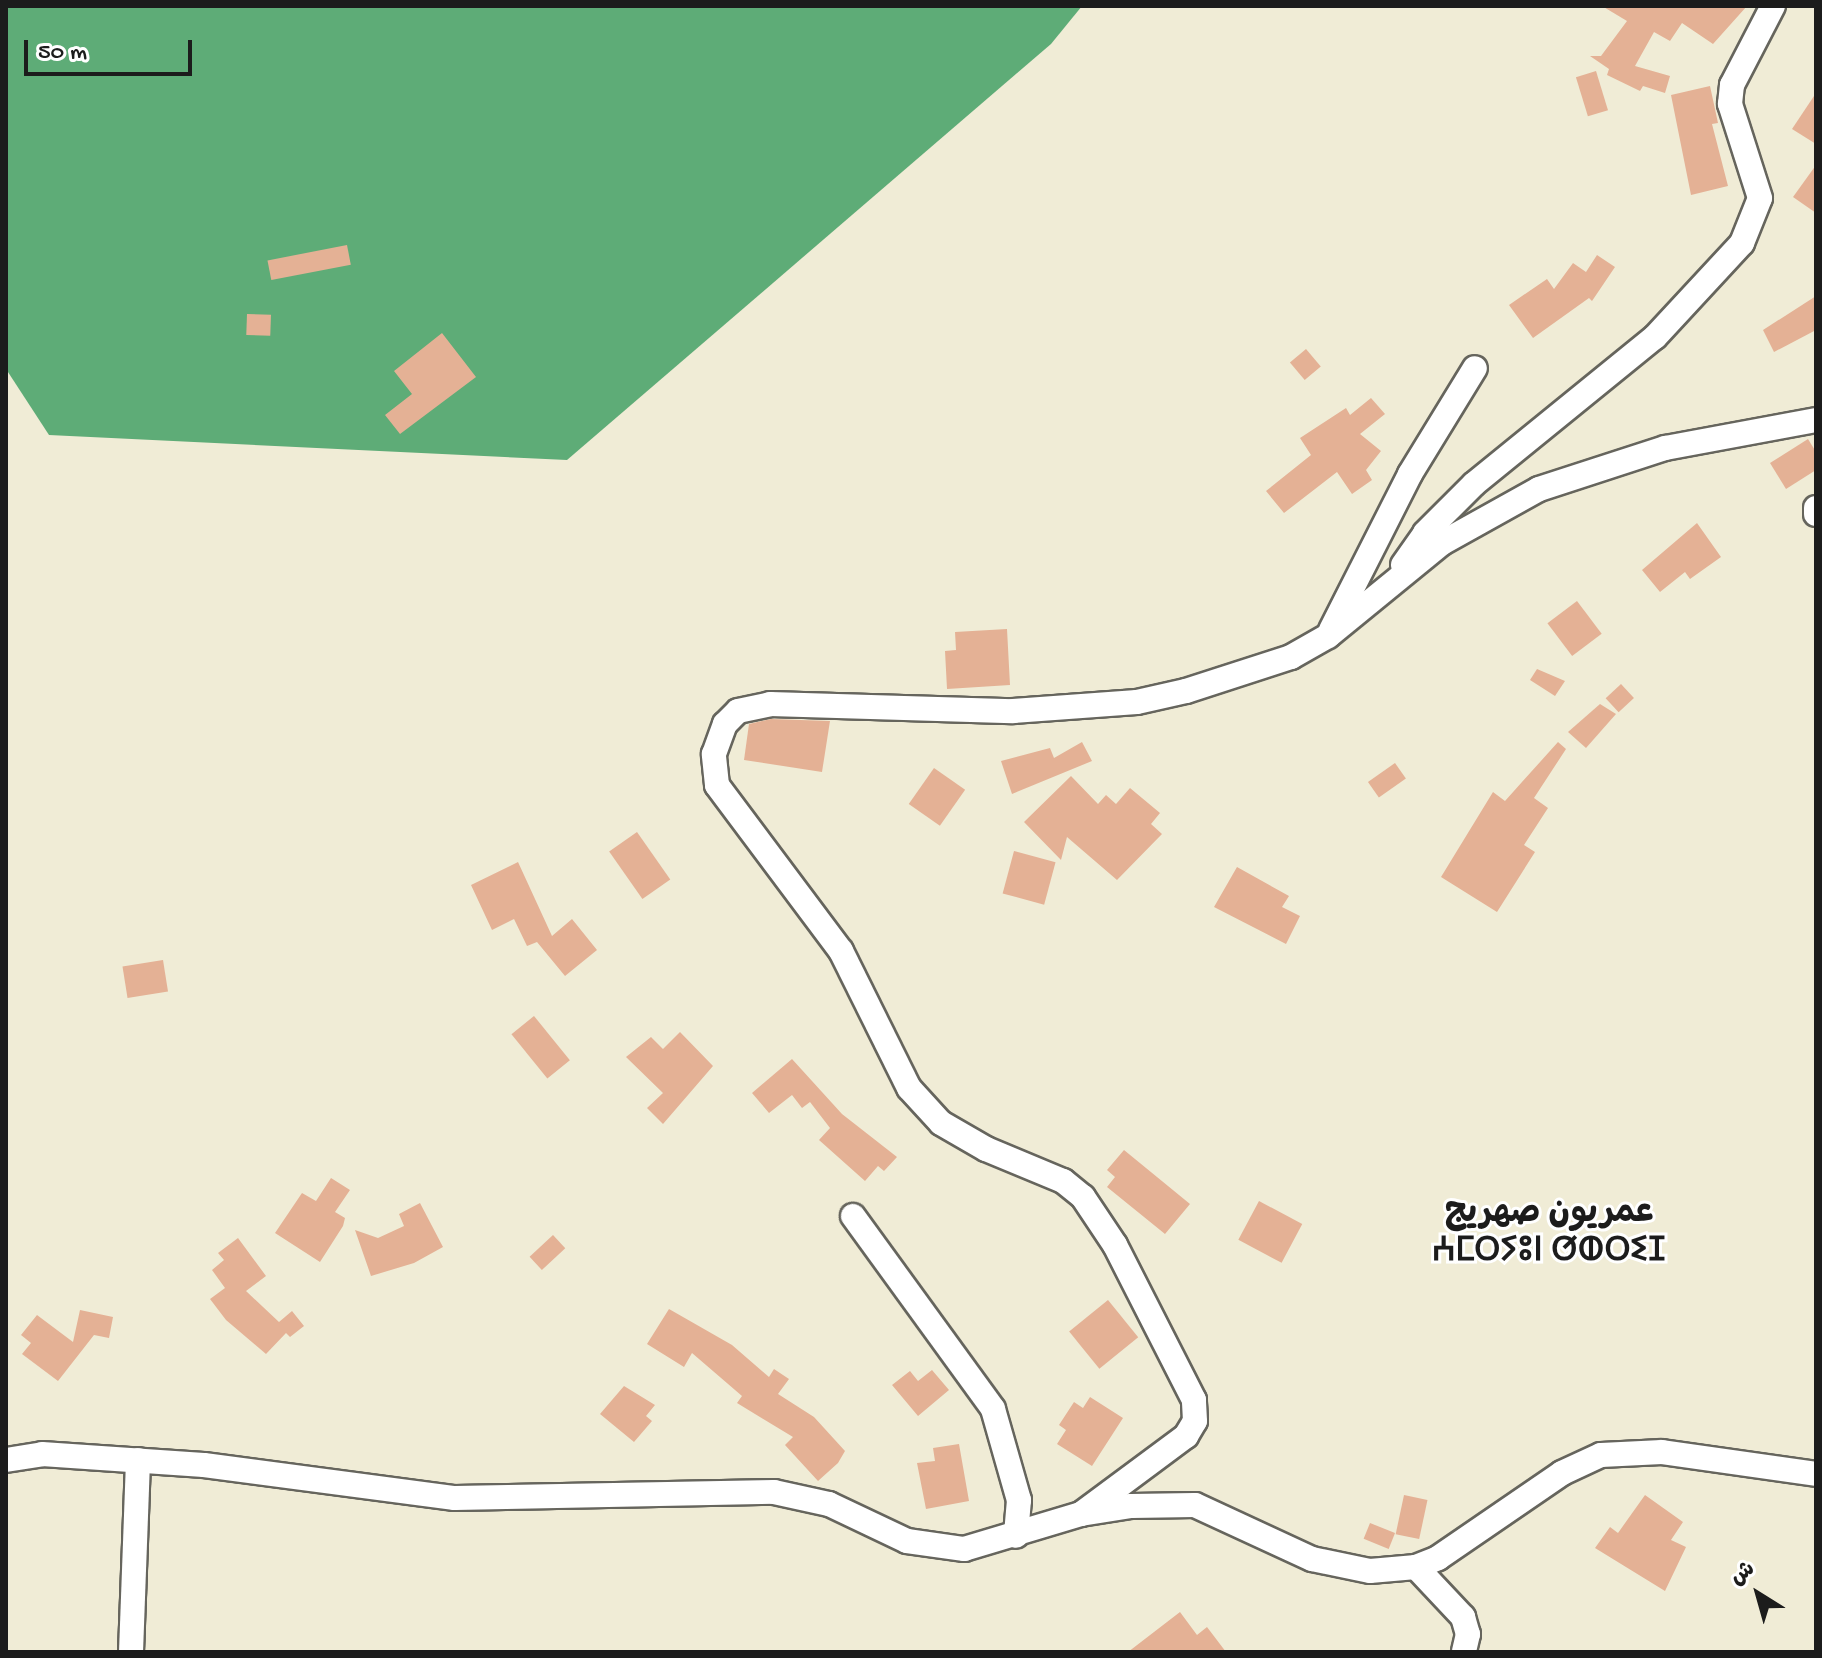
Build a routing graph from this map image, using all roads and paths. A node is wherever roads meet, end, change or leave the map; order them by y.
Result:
1 (1773, 6) edge
2 (1475, 368) dead end
3 (1816, 420) edge
4 (1392, 584) junction
5 (1328, 636) junction
6 (853, 1216) dead end
7 (6, 1460) edge
8 (138, 1460) junction
9 (1816, 1474) edge
10 (1081, 1514) junction
11 (1016, 1536) junction
12 (1416, 1567) junction
13 (131, 1652) edge
14 (1464, 1652) edge

1 - 4 street
2 - 5 street
3 - 4 street
4 - 5 street
5 - 10 street
6 - 11 street
7 - 8 street
8 - 11 street
8 - 13 street
9 - 12 street
10 - 11 street
10 - 12 street
12 - 14 street

